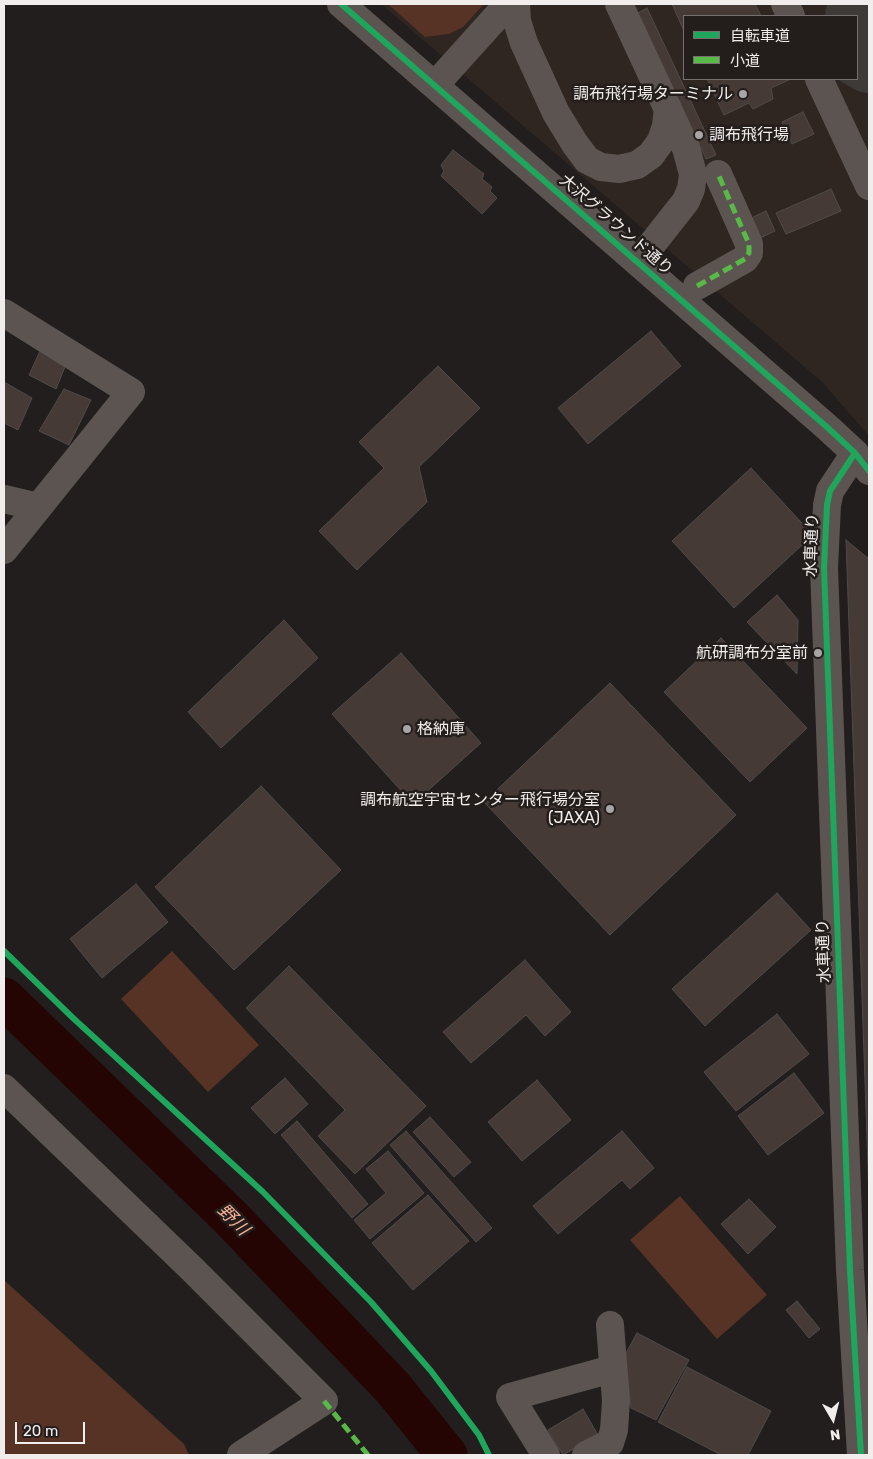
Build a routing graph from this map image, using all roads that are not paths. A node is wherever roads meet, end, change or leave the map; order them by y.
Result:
1 (340, 4) edge
2 (508, 4) edge
3 (516, 4) edge
4 (619, 4) edge
5 (820, 80) edge
6 (434, 85) junction
7 (668, 108) junction
8 (718, 174) dead end
9 (869, 186) edge
10 (638, 262) junction
11 (697, 286) dead end
12 (4, 312) edge
13 (851, 445) edge
14 (4, 499) edge
15 (38, 507) junction
16 (4, 550) edge
17 (4, 1088) edge
18 (610, 1325) dead end
19 (612, 1369) junction
20 (859, 1441) edge
21 (615, 1449) edge
22 (242, 1455) edge
23 (546, 1455) edge
24 (586, 1455) edge

1 - 6 street, 大沢グラウンド通り
2 - 6 street
3 - 7 street
4 - 7 street
5 - 9 street
6 - 10 street, 大沢グラウンド通り
7 - 10 street
8 - 11 street
10 - 13 street, 大沢グラウンド通り
12 - 15 street
13 - 20 street, 水車通り
14 - 15 street
15 - 16 street
17 - 22 street
18 - 19 street
19 - 21 street
19 - 23 street
21 - 24 street

